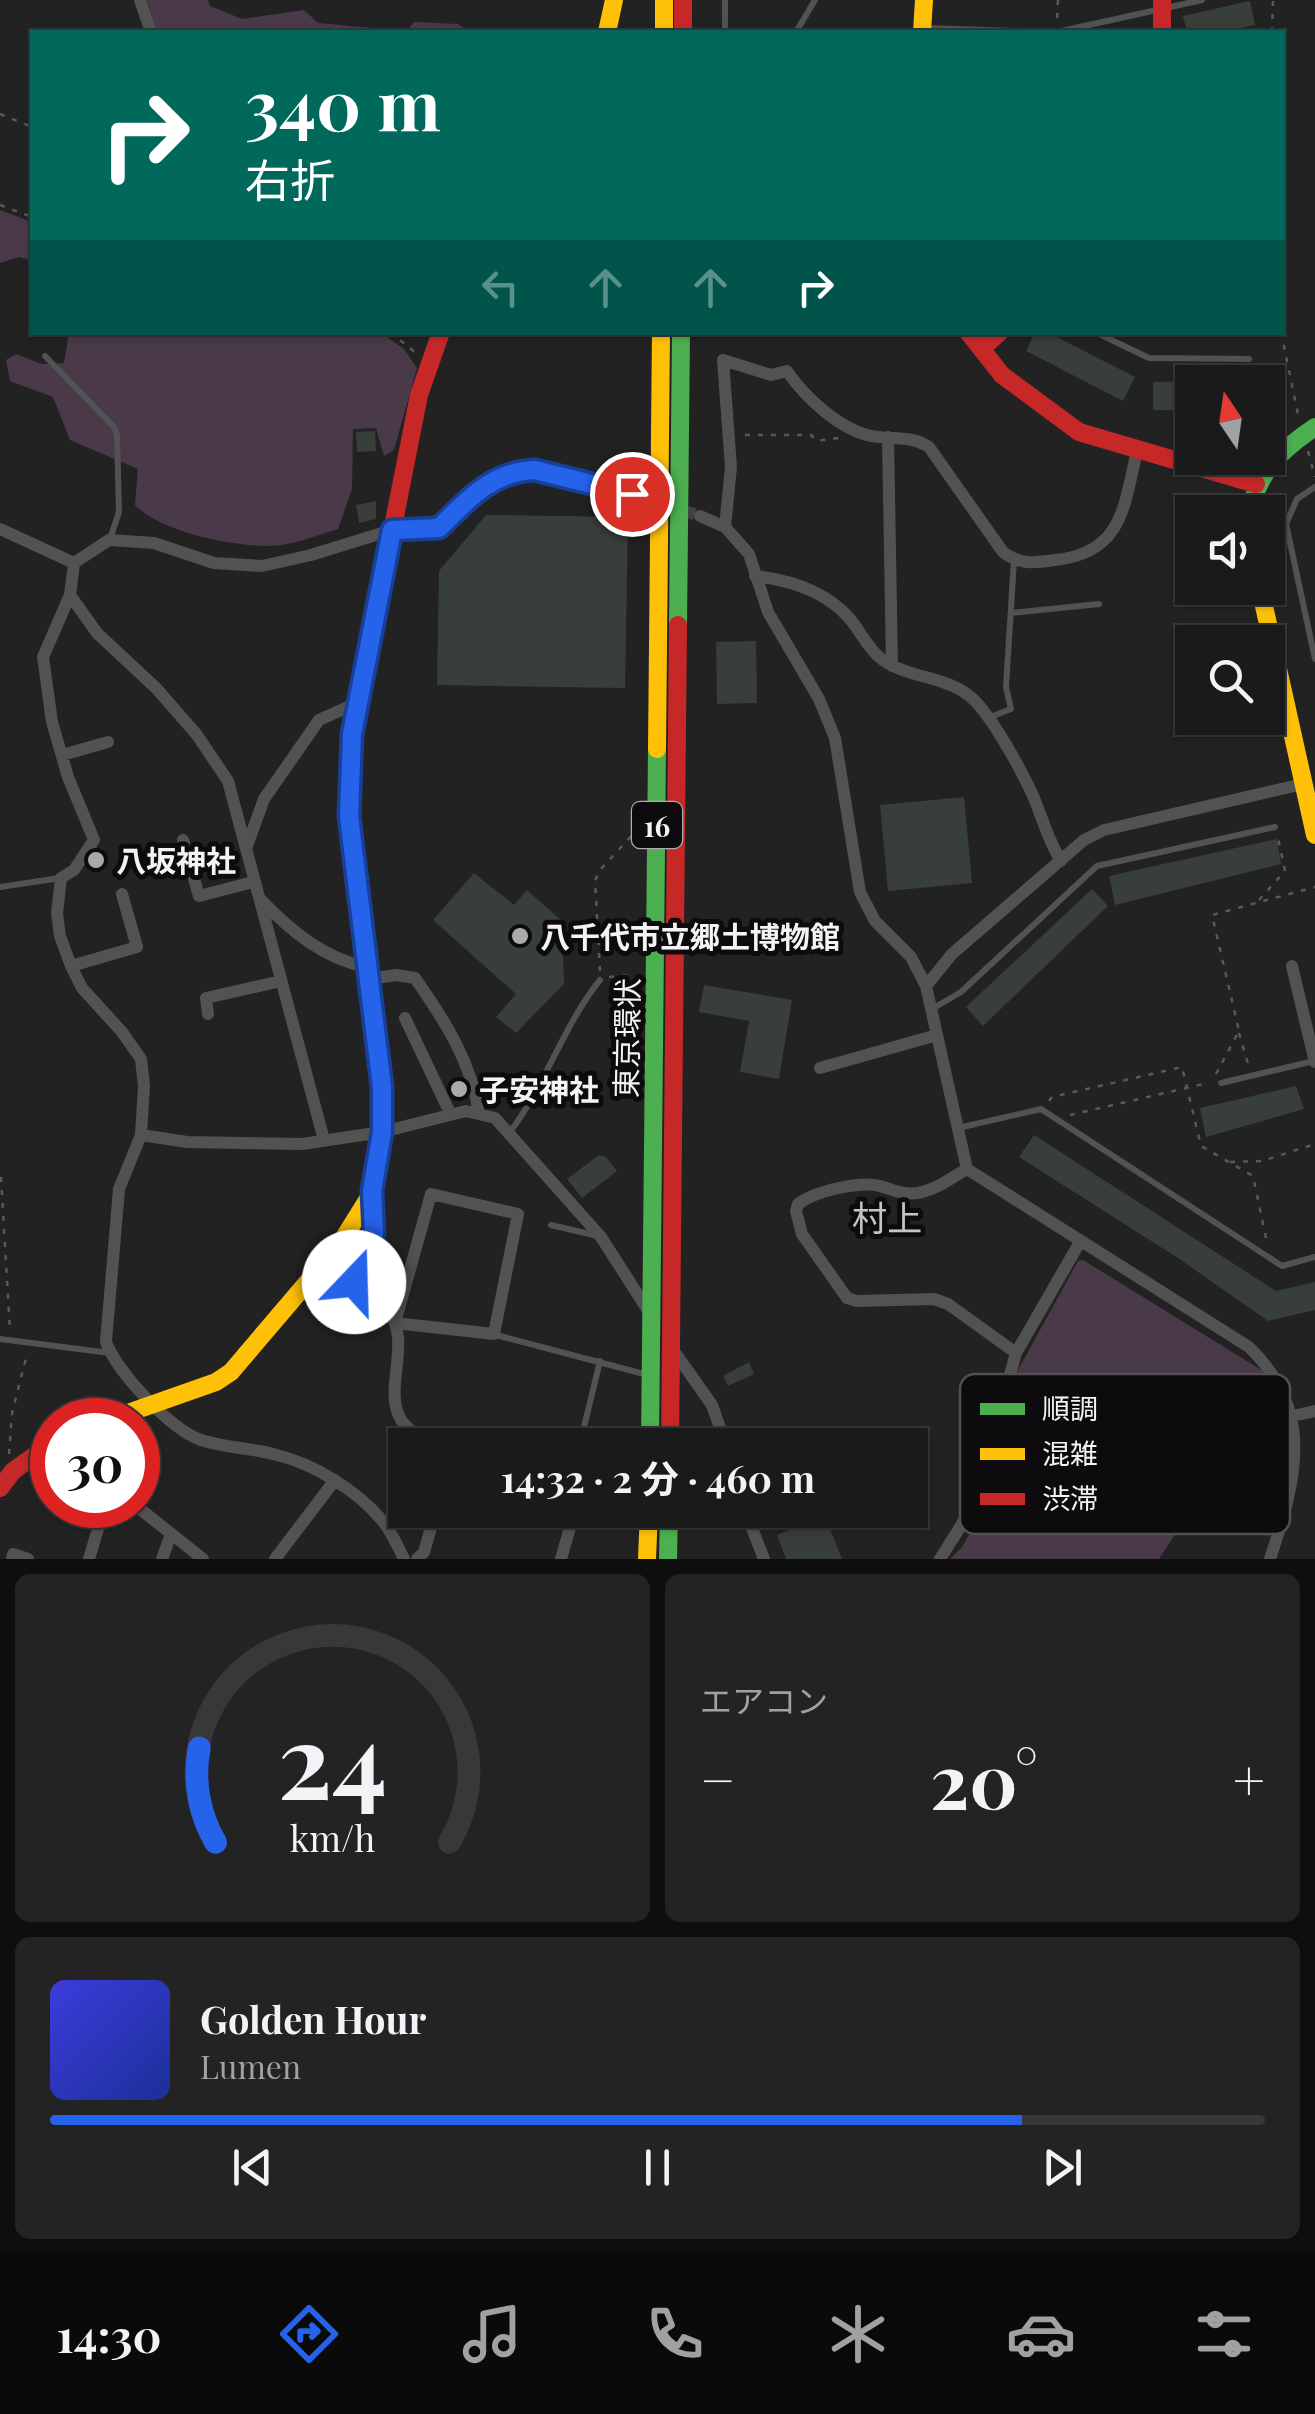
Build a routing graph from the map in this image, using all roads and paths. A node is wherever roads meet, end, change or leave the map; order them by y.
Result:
1 (140, 0) edge
2 (614, 0) edge
3 (664, 0) edge
4 (683, 0) edge
5 (726, 0) edge
6 (815, 0) edge
7 (924, 0) edge
8 (1058, 0) edge
9 (1202, 0) edge
10 (1272, 0) edge
11 (1162, 4) edge
12 (150, 30) edge
13 (607, 30) edge
14 (664, 30) edge
15 (683, 30) edge
16 (725, 30) edge
17 (797, 30) edge
18 (922, 30) edge
19 (1056, 30) edge
20 (1064, 30) edge
21 (1162, 30) edge
22 (1272, 30) edge
23 (0, 114) edge
24 (30, 126) edge
25 (0, 206) edge
26 (30, 216) edge
27 (394, 335) edge
28 (440, 335) edge
29 (661, 335) edge
30 (681, 335) edge
31 (971, 335) edge
32 (997, 335) edge
33 (1100, 335) edge
34 (1282, 335) edge
35 (982, 348) junction
36 (45, 356) dead end
37 (1249, 359) dead end
38 (428, 364) junction
39 (1291, 390) dead end
40 (1315, 427) edge
41 (729, 435) junction
42 (866, 435) junction
43 (888, 437) junction
44 (1137, 451) junction
45 (1256, 484) junction
46 (1315, 487) edge
47 (632, 494) tunnel mouth
48 (1254, 495) edge
49 (700, 516) tunnel mouth
50 (725, 527) junction
51 (0, 529) edge
52 (392, 530) junction
53 (110, 540) junction
54 (1014, 560) junction
55 (74, 563) junction
56 (755, 576) junction
57 (70, 595) junction
58 (1098, 604) dead end
59 (1264, 605) edge
60 (1011, 613) junction
61 (1315, 659) edge
62 (892, 666) junction
63 (359, 702) junction
64 (986, 718) junction
65 (108, 742) dead end
66 (62, 755) junction
67 (1303, 784) junction
68 (658, 820) junction
69 (1275, 827) joint
70 (1315, 835) edge
71 (183, 840) dead end
72 (246, 848) junction
73 (1061, 861) junction
74 (61, 878) junction
75 (0, 887) edge
76 (1315, 888) edge
77 (255, 889) junction
78 (122, 894) dead end
79 (1256, 903) junction
80 (71, 966) junction
81 (1292, 966) dead end
82 (367, 973) junction
83 (281, 980) junction
84 (600, 980) junction
85 (926, 986) junction
86 (931, 1010) junction
87 (208, 1014) dead end
88 (405, 1018) dead end
89 (654, 1021) junction
90 (1239, 1031) junction
91 (937, 1034) junction
92 (1315, 1062) edge
93 (820, 1068) dead end
94 (1251, 1076) junction
95 (1221, 1084) dead end
96 (1186, 1088) junction
97 (1041, 1109) junction
98 (479, 1113) junction
99 (450, 1114) junction
100 (1056, 1118) junction
101 (958, 1128) junction
102 (382, 1132) junction
103 (510, 1132) junction
104 (141, 1136) junction
105 (324, 1140) junction
106 (1315, 1144) edge
107 (1228, 1162) junction
108 (966, 1169) junction
109 (1, 1178) edge
110 (372, 1191) junction
111 (551, 1224) dead end
112 (601, 1237) junction
113 (1080, 1242) junction
114 (1270, 1257) junction
115 (1315, 1257) edge
116 (652, 1317) junction
117 (395, 1323) junction
118 (494, 1334) junction
119 (0, 1339) edge
120 (11, 1340) junction
121 (30, 1343) junction
122 (671, 1346) junction
123 (1016, 1352) junction
124 (110, 1353) junction
125 (600, 1361) junction
126 (1010, 1374) edge
127 (1278, 1374) edge
128 (651, 1376) junction
129 (147, 1398) edge
130 (1290, 1398) edge
131 (160, 1404) edge
132 (160, 1410) edge
133 (1315, 1411) edge
134 (1297, 1415) junction
135 (584, 1427) dead end
136 (411, 1428) edge
137 (650, 1428) edge
138 (670, 1428) edge
139 (720, 1428) edge
140 (30, 1458) edge
141 (13, 1470) junction
142 (335, 1480) junction
143 (0, 1488) edge
144 (1290, 1493) edge
145 (160, 1525) edge
146 (960, 1527) edge
147 (98, 1528) edge
148 (431, 1528) edge
149 (570, 1528) edge
150 (648, 1528) edge
151 (669, 1528) edge
152 (752, 1528) edge
153 (171, 1534) junction
154 (1278, 1534) edge
155 (12, 1559) edge
156 (28, 1559) edge
157 (89, 1559) edge
158 (162, 1559) edge
159 (202, 1559) edge
160 (274, 1559) edge
161 (404, 1559) edge
162 (416, 1559) edge
163 (561, 1559) edge
164 (647, 1559) edge
165 (668, 1559) edge
166 (764, 1559) edge
167 (940, 1559) edge
168 (1270, 1559) edge

1 - 12 street
2 - 13 main road
3 - 14 main road
4 - 15 main road
5 - 16 lane
6 - 17 lane
7 - 18 main road
8 - 19 path
9 - 11 lane
10 - 22 path
11 - 20 lane
11 - 21 main road
23 - 24 path
25 - 26 path
27 - 38 path
28 - 38 main road
29 - 68 main road, 東京環状 / 16
30 - 122 main road, 東京環状 / 16
31 - 35 main road
32 - 35 main road
33 - 37 lane
34 - 39 path
35 - 44 main road
36 - 53 lane
38 - 52 main road
40 - 45 main road
41 - 42 path
41 - 42 street
41 - 50 street
42 - 43 street
43 - 54 street
43 - 62 street
44 - 45 main road
44 - 54 street
45 - 48 main road
46 - 61 lane
47 - 52 street
49 - 50 street
50 - 56 street
51 - 55 street
52 - 53 street
52 - 63 main road
53 - 55 street
54 - 60 lane
55 - 57 street
56 - 62 street
56 - 85 street
57 - 66 street
57 - 72 street
58 - 60 lane
59 - 67 main road
60 - 64 lane
62 - 64 street
63 - 72 street
63 - 82 main road
64 - 73 street
65 - 66 street
66 - 74 street
67 - 70 main road
67 - 73 street
68 - 84 path
68 - 89 main road, 東京環状 / 16
69 - 79 path
69 - 86 lane
71 - 77 street
72 - 77 street
73 - 85 street
74 - 75 lane
74 - 80 street
76 - 79 path
77 - 82 street
77 - 83 street
78 - 80 street
79 - 90 path
80 - 104 street
81 - 92 street
82 - 98 street
82 - 102 main road
83 - 87 street
83 - 105 street
84 - 89 path
84 - 103 lane
85 - 86 street
86 - 91 street
88 - 99 street
89 - 116 main road, 東京環状 / 16
90 - 94 path
90 - 96 path
91 - 93 street
91 - 101 street
92 - 94 lane
94 - 95 lane
96 - 97 path
96 - 100 path
96 - 107 path
97 - 100 lane
97 - 101 lane
98 - 99 street
98 - 103 street
99 - 102 street
100 - 114 lane
101 - 108 street
102 - 105 street
102 - 110 main road
103 - 112 street
104 - 105 street
104 - 124 street
106 - 107 path
107 - 114 path
108 - 113 street
108 - 123 street
109 - 120 path
110 - 117 street
110 - 131 main road
111 - 112 lane
112 - 116 street
113 - 123 street
113 - 127 street
114 - 115 lane
116 - 122 street
116 - 128 main road, 東京環状 / 16
117 - 118 street
117 - 118 street
117 - 136 street
118 - 125 lane
119 - 120 lane
120 - 121 lane
121 - 124 lane
121 - 141 path
122 - 138 main road, 東京環状 / 16
122 - 139 street
123 - 126 street
124 - 129 street
125 - 128 lane
125 - 135 lane
128 - 137 main road, 東京環状 / 16
130 - 134 street
132 - 142 street
133 - 134 street
134 - 144 street
140 - 141 main road
141 - 143 main road
142 - 160 street
142 - 161 street
145 - 153 street
146 - 167 street
147 - 157 street
148 - 162 street
149 - 163 street
150 - 164 main road
151 - 165 main road
152 - 166 street
153 - 158 street
153 - 159 street
154 - 168 street
155 - 156 street

